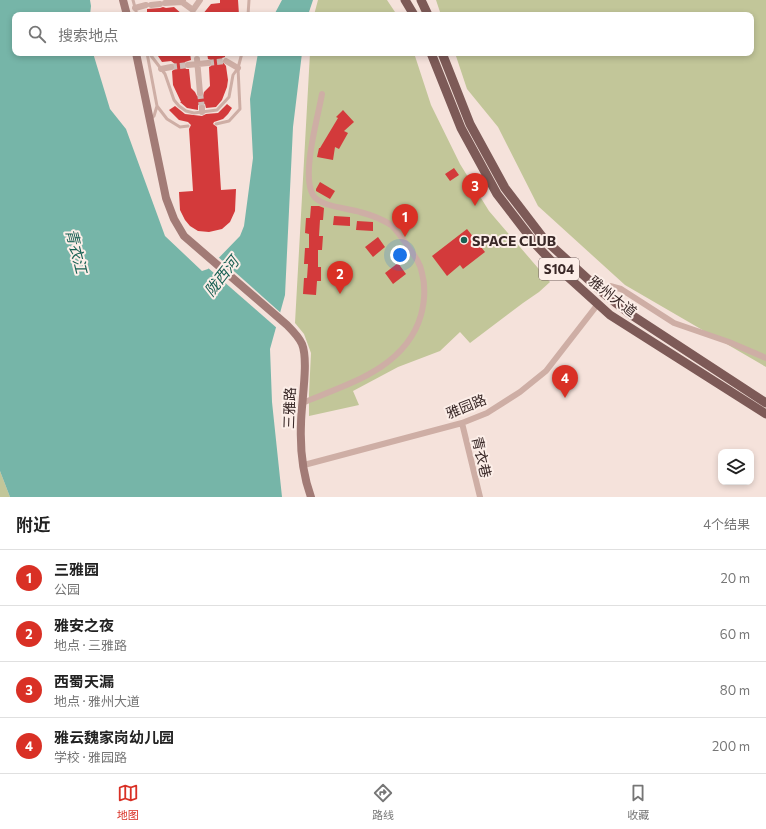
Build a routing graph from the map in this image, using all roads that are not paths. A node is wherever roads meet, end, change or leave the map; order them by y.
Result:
1 (122, 0) edge
2 (133, 0) edge
3 (200, 0) edge
4 (249, 0) edge
5 (405, 0) edge
6 (422, 0) edge
7 (183, 1) edge
8 (135, 8) junction
9 (126, 12) edge
10 (136, 12) edge
11 (192, 12) edge
12 (194, 12) edge
13 (248, 12) edge
14 (412, 12) edge
15 (427, 12) edge
16 (137, 56) edge
17 (149, 56) edge
18 (150, 56) edge
19 (241, 56) edge
20 (432, 56) edge
21 (443, 56) edge
22 (197, 58) edge
23 (226, 61) tunnel mouth
24 (208, 63) tunnel mouth
25 (188, 65) tunnel mouth
26 (171, 67) tunnel mouth
27 (238, 68) junction
28 (161, 70) junction
29 (200, 93) tunnel mouth
30 (322, 94) dead end
31 (157, 106) junction
32 (150, 120) junction
33 (216, 124) dead end
34 (188, 126) dead end
35 (602, 292) junction
36 (598, 304) junction
37 (766, 358) edge
38 (302, 403) junction
39 (766, 403) edge
40 (766, 414) edge
41 (462, 423) junction
42 (304, 465) junction
43 (311, 497) edge
44 (480, 497) edge

1 - 9 street
2 - 8 lane
3 - 12 street
4 - 13 lane
5 - 14 main road
6 - 15 main road
7 - 8 street
7 - 11 street
8 - 10 lane
16 - 32 street, 三雅路
17 - 31 lane
18 - 28 lane
19 - 27 lane
20 - 36 main road, 雅州大道 / S104
21 - 35 main road, 雅州大道 / S104
22 - 24 street
22 - 25 street
22 - 29 street
23 - 27 street
26 - 28 street
27 - 28 lane
27 - 33 lane
30 - 38 street
31 - 32 lane
31 - 34 lane
32 - 38 street, 三雅路
35 - 37 street
35 - 39 main road, 雅州大道 / S104
36 - 40 main road, 雅州大道 / S104
36 - 41 street, 雅园路
38 - 42 street, 三雅路
41 - 42 street, 雅园路
41 - 44 street, 青衣巷
42 - 43 street, 三雅路

